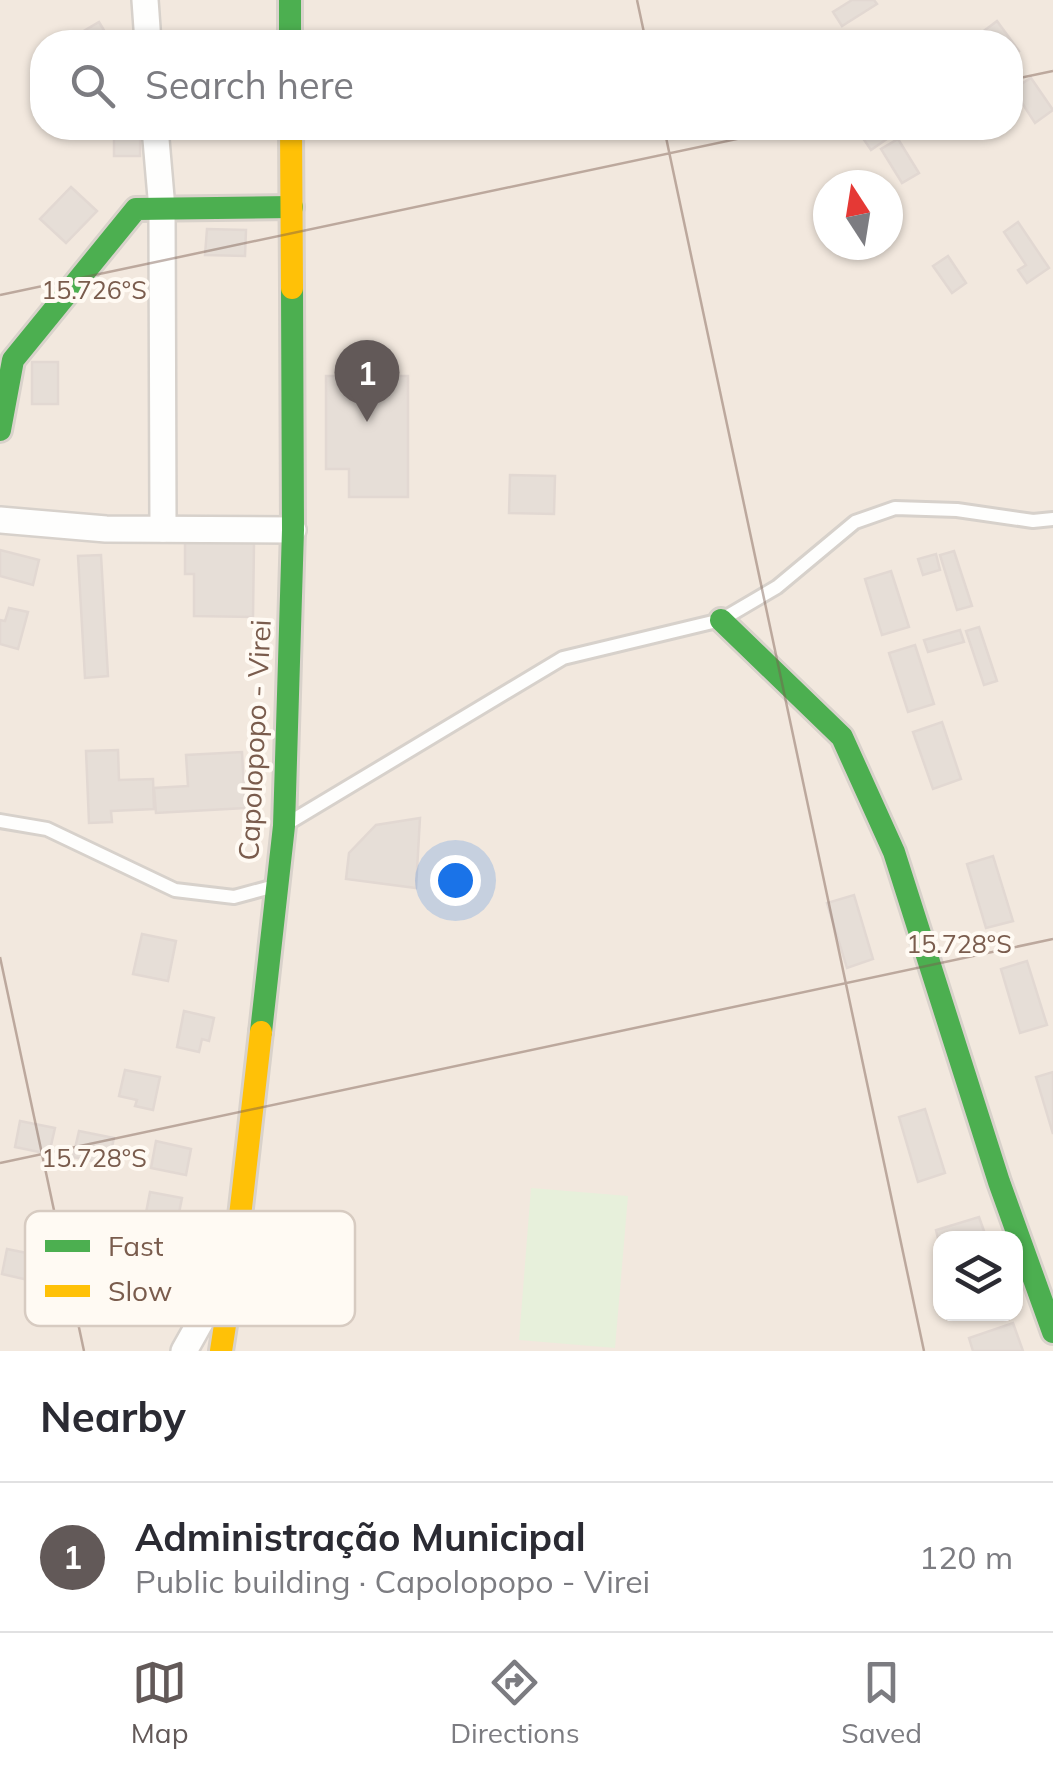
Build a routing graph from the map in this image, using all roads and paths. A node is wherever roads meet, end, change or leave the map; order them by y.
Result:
1 (145, 0) edge
2 (290, 0) edge
3 (147, 30) edge
4 (290, 30) edge
5 (156, 140) edge
6 (291, 140) edge
7 (292, 207) junction
8 (162, 209) junction
9 (0, 430) edge
10 (1053, 519) edge
11 (0, 520) edge
12 (163, 529) junction
13 (292, 530) junction
14 (720, 620) junction
15 (0, 820) edge
16 (284, 826) junction
17 (277, 886) junction
18 (241, 1211) edge
19 (198, 1326) edge
20 (226, 1326) edge
21 (1053, 1332) edge
22 (184, 1351) edge
23 (222, 1351) edge

1 - 3 street
2 - 4 street
5 - 8 street
6 - 7 street, Capolopopo - Virei
7 - 8 street
7 - 13 street, Capolopopo - Virei
8 - 9 street
8 - 12 street
10 - 14 lane
11 - 12 street
12 - 13 street
13 - 16 street, Capolopopo - Virei
14 - 16 lane
14 - 21 street
15 - 17 lane
16 - 17 street, Capolopopo - Virei
17 - 18 street, Capolopopo - Virei
19 - 22 street
20 - 23 street, Capolopopo - Virei

